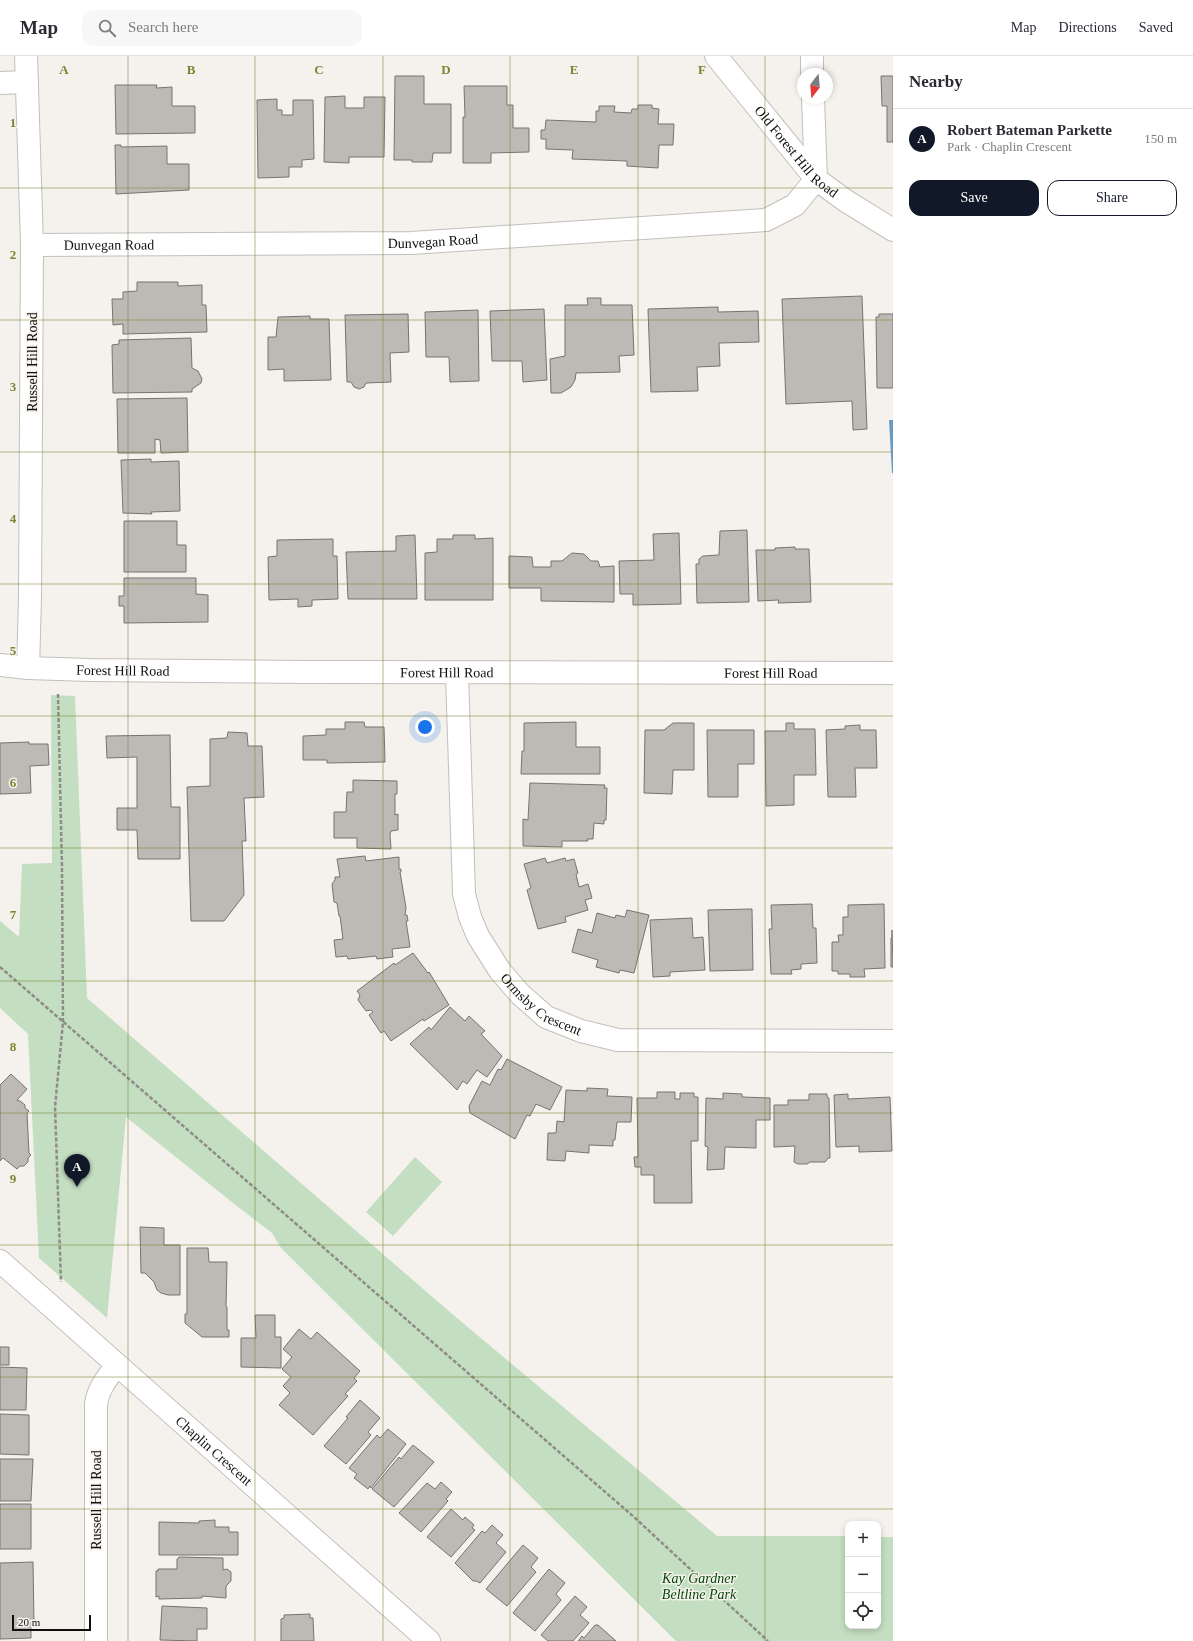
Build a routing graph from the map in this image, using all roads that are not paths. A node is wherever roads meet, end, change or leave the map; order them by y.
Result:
1 (26, 56) edge
2 (716, 56) edge
3 (812, 56) edge
4 (812, 68) edge
5 (27, 82) junction
6 (0, 83) edge
7 (813, 104) edge
8 (816, 179) junction
9 (893, 230) edge
10 (32, 245) junction
11 (0, 665) edge
12 (28, 668) junction
13 (457, 673) junction
14 (893, 673) edge
15 (893, 1042) edge
16 (0, 1261) edge
17 (118, 1365) junction
18 (96, 1641) edge
19 (429, 1641) edge

1 - 5 street, Russell Hill Road
2 - 8 street, Old Forest Hill Road
3 - 4 street
5 - 6 street
5 - 10 street, Russell Hill Road
7 - 8 street
8 - 9 street, Old Forest Hill Road
8 - 10 street, Dunvegan Road
10 - 12 street, Russell Hill Road
11 - 12 street, Forest Hill Road
12 - 13 street, Forest Hill Road
13 - 14 street, Forest Hill Road
13 - 15 street, Ormsby Crescent
16 - 17 street, Chaplin Crescent
17 - 18 street, Russell Hill Road
17 - 19 street, Chaplin Crescent

